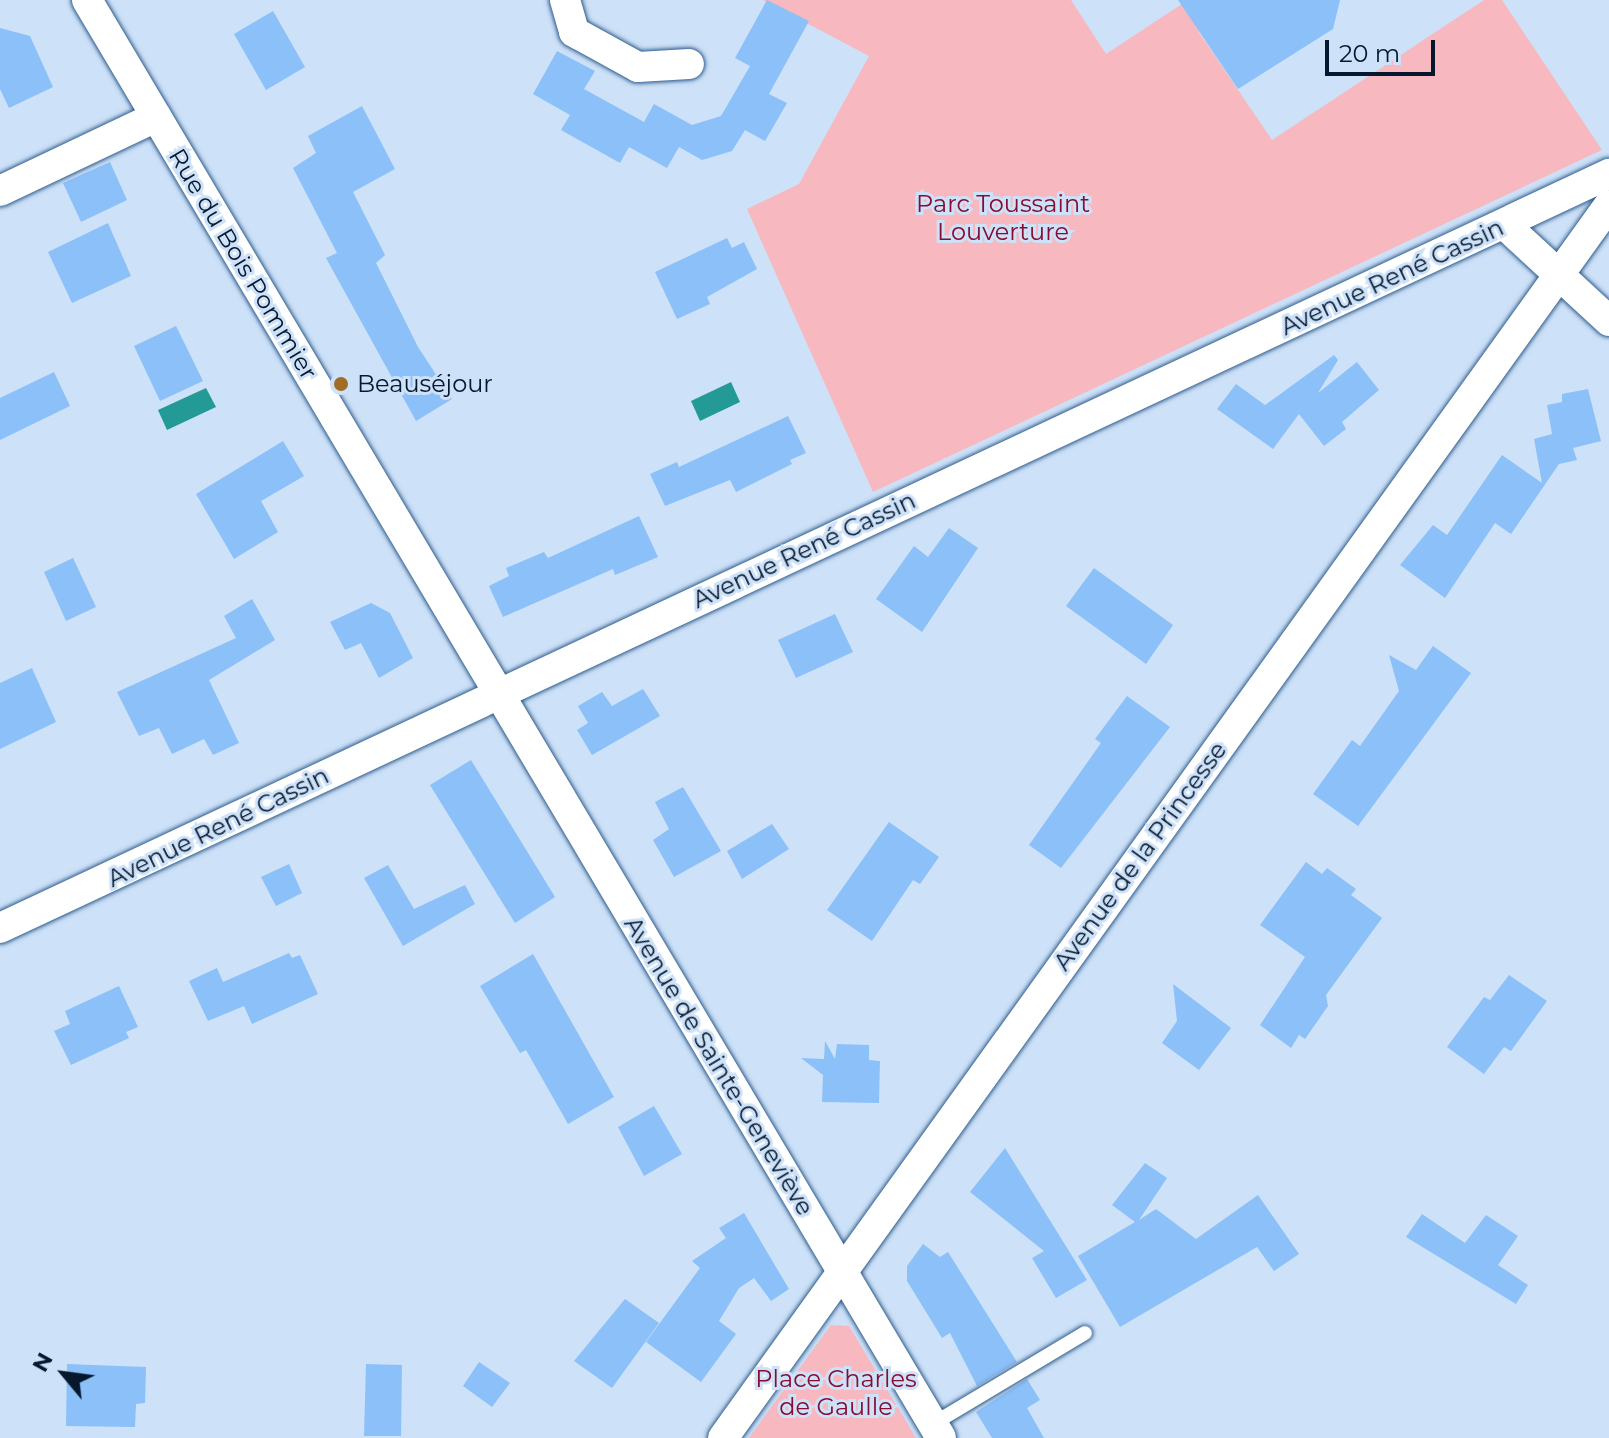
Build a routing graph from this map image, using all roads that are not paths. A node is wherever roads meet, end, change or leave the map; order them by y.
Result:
1 (87, 0) edge
2 (565, 0) edge
3 (689, 64) dead end
4 (156, 117) junction
5 (1609, 174) edge
6 (0, 191) edge
7 (1609, 205) edge
8 (1504, 224) junction
9 (1558, 274) junction
10 (1609, 321) edge
11 (498, 693) junction
12 (0, 928) edge
13 (841, 1274) junction
14 (1085, 1333) dead end
15 (937, 1431) edge
16 (723, 1438) edge

1 - 4 street, Rue du Bois Pommier
2 - 3 street
4 - 6 street
4 - 11 street, Rue du Bois Pommier
5 - 8 street, Avenue René Cassin
7 - 9 street, Avenue de la Princesse
8 - 9 street
8 - 11 street, Avenue René Cassin
9 - 10 street
9 - 13 street, Avenue de la Princesse
11 - 12 street, Avenue René Cassin
11 - 13 street, Avenue de Sainte-Geneviève
13 - 15 street, Avenue de Sainte-Geneviève
13 - 16 street, Avenue de la Princesse
14 - 15 lane

